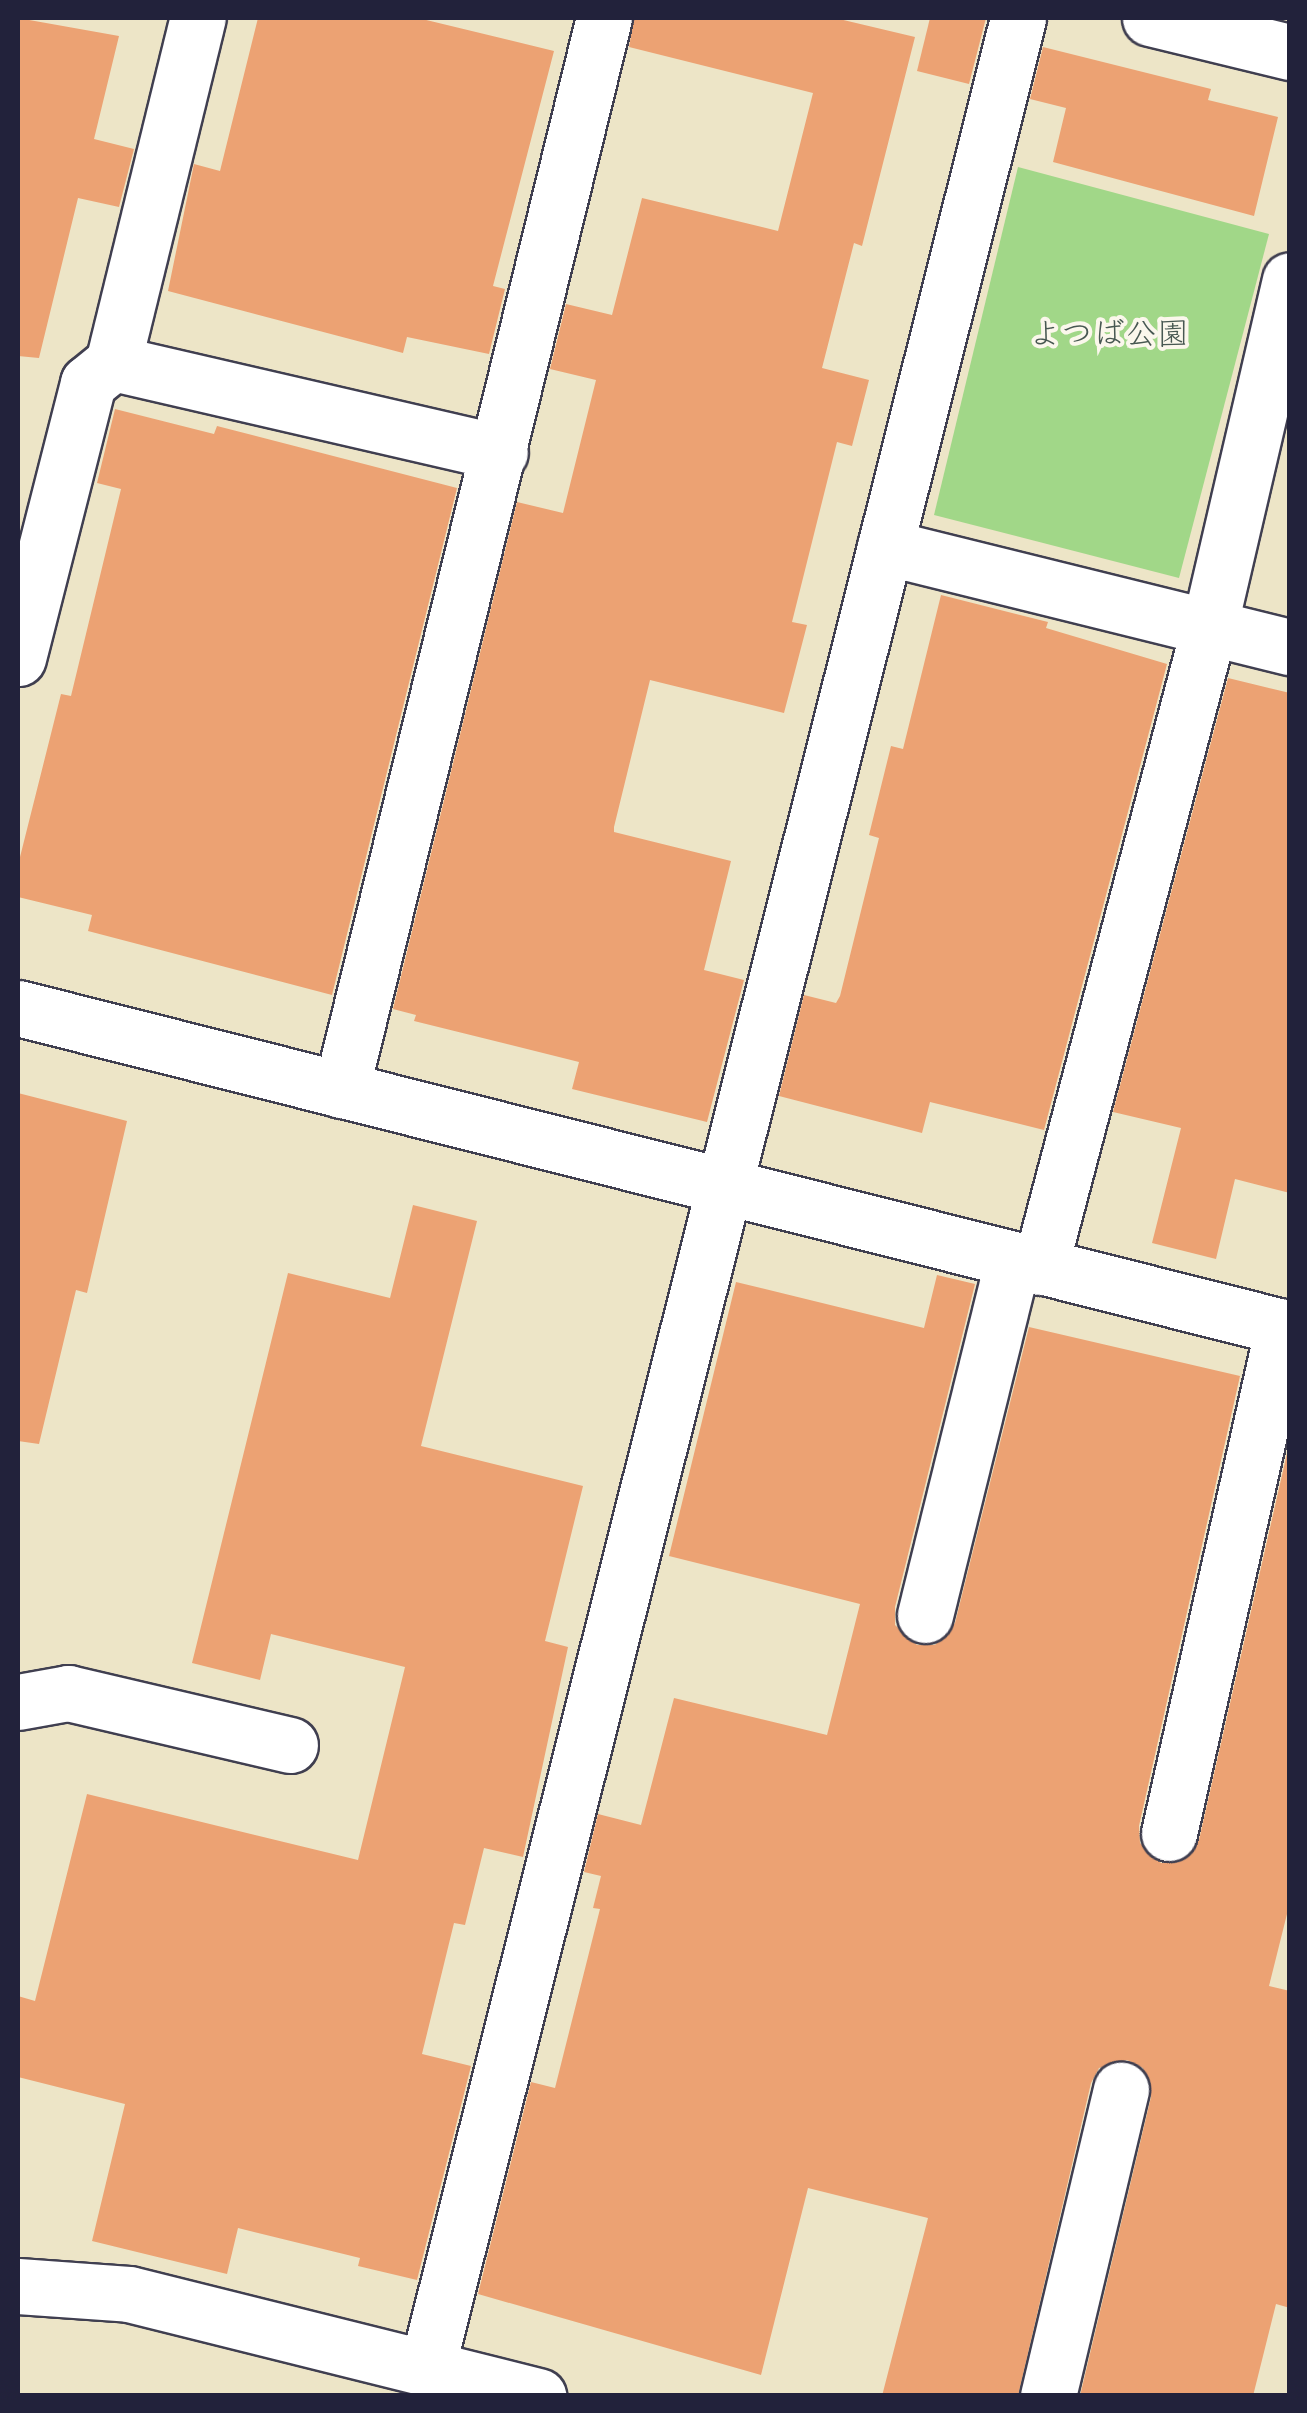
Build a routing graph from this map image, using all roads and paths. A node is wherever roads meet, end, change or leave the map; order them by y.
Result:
1 (198, 18) edge
2 (604, 18) edge
3 (1018, 18) edge
4 (1150, 18) edge
5 (1290, 52) edge
6 (1290, 280) edge
7 (114, 363) junction
8 (500, 452) junction
9 (886, 547) junction
10 (1209, 628) junction
11 (1290, 647) edge
12 (18, 658) edge
13 (18, 1008) edge
14 (341, 1090) junction
15 (724, 1188) junction
16 (1026, 1263) junction
17 (1286, 1328) edge
18 (925, 1614) dead end
19 (18, 1702) edge
20 (290, 1745) dead end
21 (1169, 1833) dead end
22 (1121, 2090) dead end
23 (18, 2286) edge
24 (428, 2364) junction
25 (538, 2396) edge
26 (1048, 2396) edge

1 - 7 street
2 - 8 street
3 - 9 street
4 - 5 street
6 - 10 street
7 - 8 street
7 - 12 street
8 - 14 street
9 - 10 street
9 - 15 street
10 - 11 street
10 - 16 street
13 - 14 street
14 - 15 street
15 - 16 street
15 - 24 street
16 - 17 street
16 - 18 street
17 - 21 street
19 - 20 street
22 - 26 street
23 - 24 street
24 - 25 street

